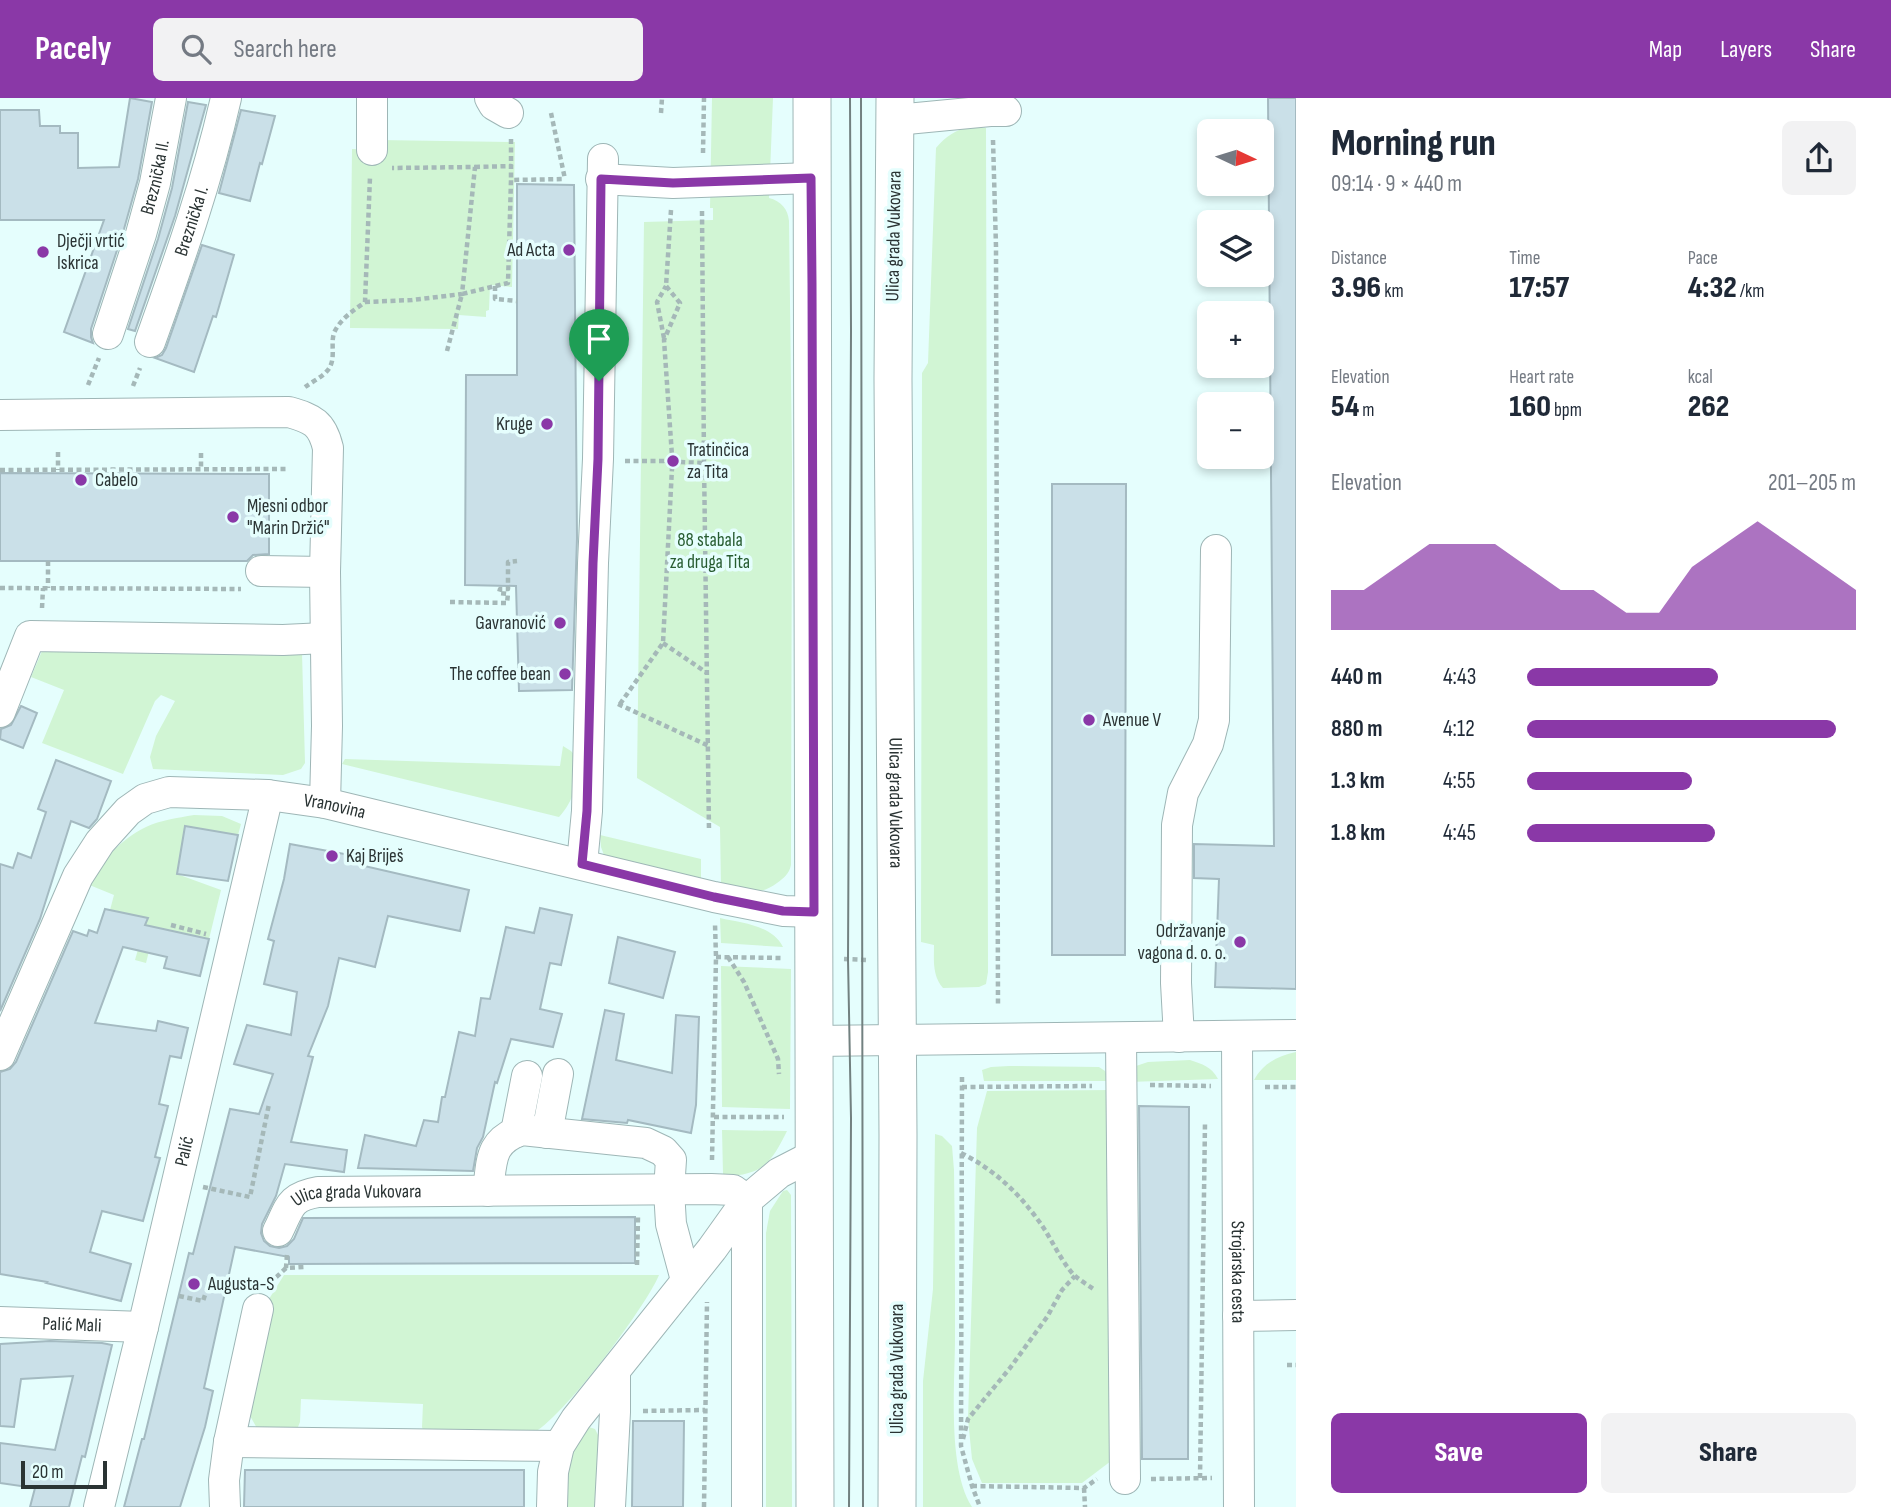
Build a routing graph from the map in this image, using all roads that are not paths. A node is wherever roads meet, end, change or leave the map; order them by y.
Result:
1 (171, 98) edge
2 (226, 98) edge
3 (372, 98) edge
4 (812, 98) edge
5 (896, 109) edge
6 (999, 123) road end
7 (371, 159) road end
8 (811, 178) junction
9 (108, 334) road end
10 (150, 342) dead end
11 (0, 415) edge
12 (1216, 550) dead end
13 (325, 572) junction
14 (251, 580) road end
15 (325, 638) junction
16 (0, 712) edge
17 (268, 795) junction
18 (325, 803) junction
19 (582, 864) junction
20 (814, 912) junction
21 (1296, 1035) edge
22 (1237, 1036) junction
23 (1179, 1037) junction
24 (1121, 1038) junction
25 (814, 1041) junction
26 (898, 1041) junction
27 (0, 1055) edge
28 (558, 1074) dead end
29 (527, 1076) dead end
30 (516, 1132) junction
31 (547, 1132) junction
32 (814, 1156) junction
33 (668, 1190) junction
34 (488, 1191) junction
35 (747, 1200) junction
36 (278, 1231) dead end
37 (696, 1289) junction
38 (258, 1309) dead end
39 (1296, 1315) edge
40 (1238, 1316) junction
41 (0, 1322) edge
42 (143, 1327) junction
43 (615, 1373) junction
44 (229, 1442) junction
45 (559, 1446) junction
46 (1125, 1479) road end
47 (99, 1507) edge
48 (225, 1507) edge
49 (552, 1507) edge
50 (610, 1507) edge
51 (747, 1507) edge
52 (815, 1507) edge
53 (897, 1507) edge
54 (1239, 1507) edge

1 - 9 street, Breznička II.
2 - 10 street, Breznička I.
3 - 7 street
4 - 8 main road
5 - 6 street
5 - 26 main road, Ulica grada Vukovara
8 - 19 street
8 - 20 main road
11 - 13 street
12 - 23 street
13 - 14 street
13 - 15 street
15 - 16 street
15 - 18 street
17 - 18 street, Vranovina
17 - 27 street, Vranovina
17 - 42 street, Palić
18 - 19 street, Vranovina
19 - 20 street, Vranovina
20 - 25 main road
21 - 22 street
22 - 23 street
22 - 40 street, Strojarska cesta
23 - 24 street
24 - 26 street
24 - 46 street
25 - 26 street
25 - 32 main road
26 - 53 main road, Ulica grada Vukovara
28 - 31 street
29 - 30 street
30 - 31 street
30 - 34 street
31 - 33 street
32 - 35 street
32 - 52 main road
33 - 34 street, Ulica grada Vukovara
33 - 35 street, Ulica grada Vukovara
33 - 37 street
34 - 36 street, Ulica grada Vukovara
35 - 37 street
35 - 51 street
37 - 43 street
38 - 44 street
39 - 40 street
40 - 54 street, Strojarska cesta
41 - 42 street, Palić Mali
42 - 47 street, Palić
43 - 45 street
43 - 50 street
44 - 45 street
44 - 48 street
45 - 49 street

